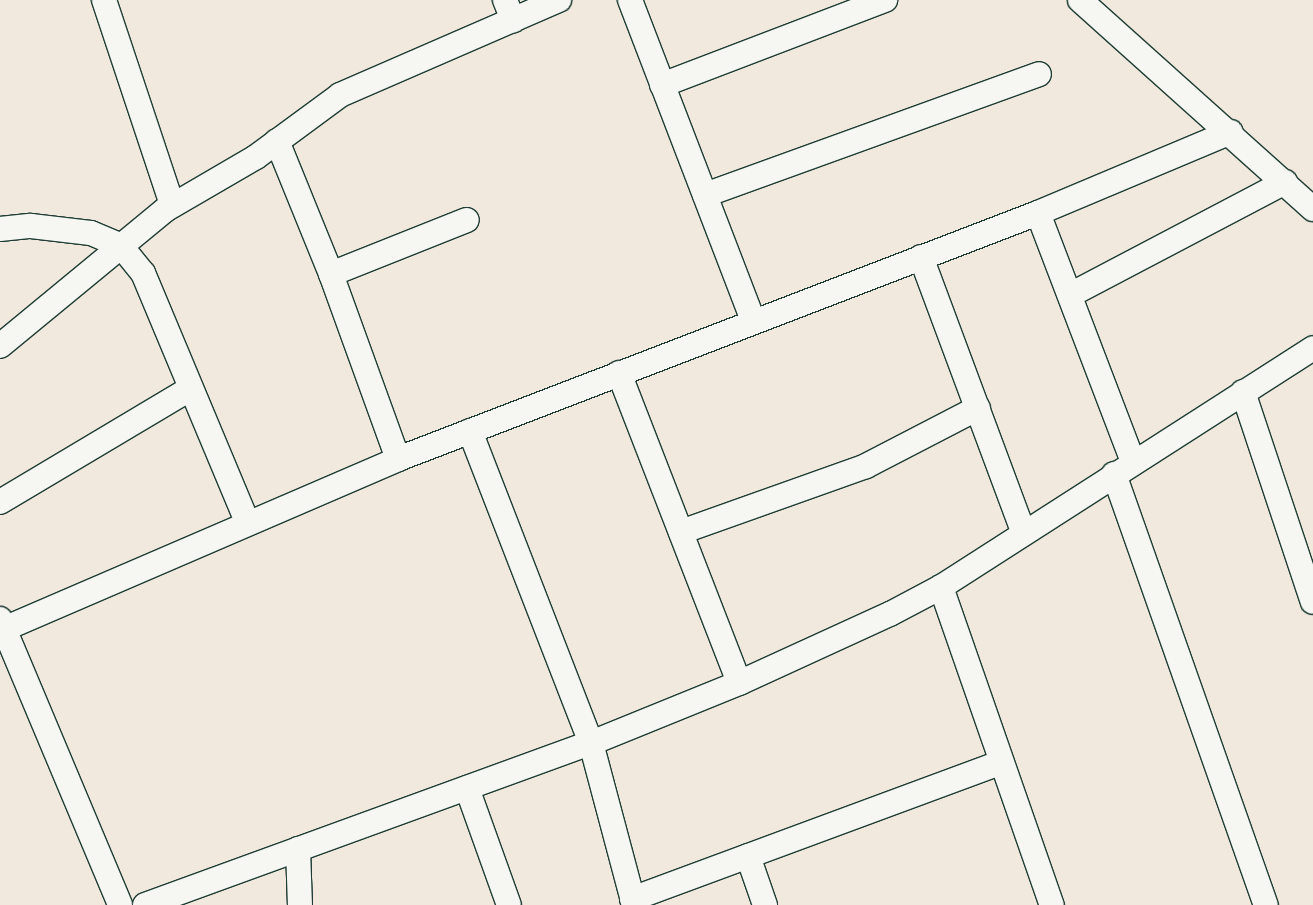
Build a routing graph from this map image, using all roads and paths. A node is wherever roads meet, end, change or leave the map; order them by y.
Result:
1 (104, 0) edge
2 (559, 0) edge
3 (630, 0) edge
4 (885, 0) edge
5 (1080, 0) edge
6 (509, 10) edge
7 (1038, 74) dead end
8 (662, 85) junction
9 (1231, 132) junction
10 (277, 142) junction
11 (1285, 182) junction
12 (705, 195) junction
13 (172, 206) junction
14 (1313, 209) edge
15 (1038, 212) junction
16 (467, 220) dead end
17 (0, 229) edge
18 (121, 246) junction
19 (921, 257) junction
20 (332, 274) junction
21 (1070, 296) junction
22 (753, 321) junction
23 (0, 346) edge
24 (1313, 348) edge
25 (619, 373) junction
26 (191, 388) junction
27 (1243, 392) junction
28 (978, 408) junction
29 (470, 431) junction
30 (398, 459) junction
31 (1123, 468) junction
32 (0, 502) edge
33 (247, 522) junction
34 (1023, 531) junction
35 (681, 532) junction
36 (941, 587) junction
37 (1313, 602) edge
38 (2, 624) edge
39 (739, 682) junction
40 (591, 743) junction
41 (1000, 763) junction
42 (468, 788) junction
43 (298, 849) junction
44 (748, 856) junction
45 (633, 902) edge
46 (120, 905) edge
47 (145, 905) edge
48 (300, 905) edge
49 (509, 905) edge
50 (765, 905) edge
51 (1052, 905) edge
52 (1266, 905) edge

1 - 13 street
2 - 6 street
3 - 8 street
4 - 8 street
5 - 9 street
6 - 10 street
7 - 12 street
8 - 12 street
9 - 11 street
9 - 15 street
10 - 13 street
10 - 20 street
11 - 14 street
11 - 21 street
12 - 22 street
13 - 18 street
15 - 19 street
15 - 21 street
16 - 20 street
17 - 18 street
18 - 23 street
18 - 26 street
19 - 22 street
19 - 28 street
20 - 30 street
21 - 31 street
22 - 25 street
24 - 27 street
25 - 29 street
25 - 35 street
26 - 32 street
26 - 33 street
27 - 31 street
27 - 37 street
28 - 34 street
28 - 35 street
29 - 30 street
29 - 40 street
30 - 33 street
31 - 34 street
31 - 52 street
33 - 38 street
34 - 36 street
35 - 39 street
36 - 39 street
36 - 41 street
38 - 46 street
39 - 40 street
40 - 42 street
40 - 45 street
41 - 44 street
41 - 51 street
42 - 43 street
42 - 49 street
43 - 47 street
43 - 48 street
44 - 45 street
44 - 50 street

